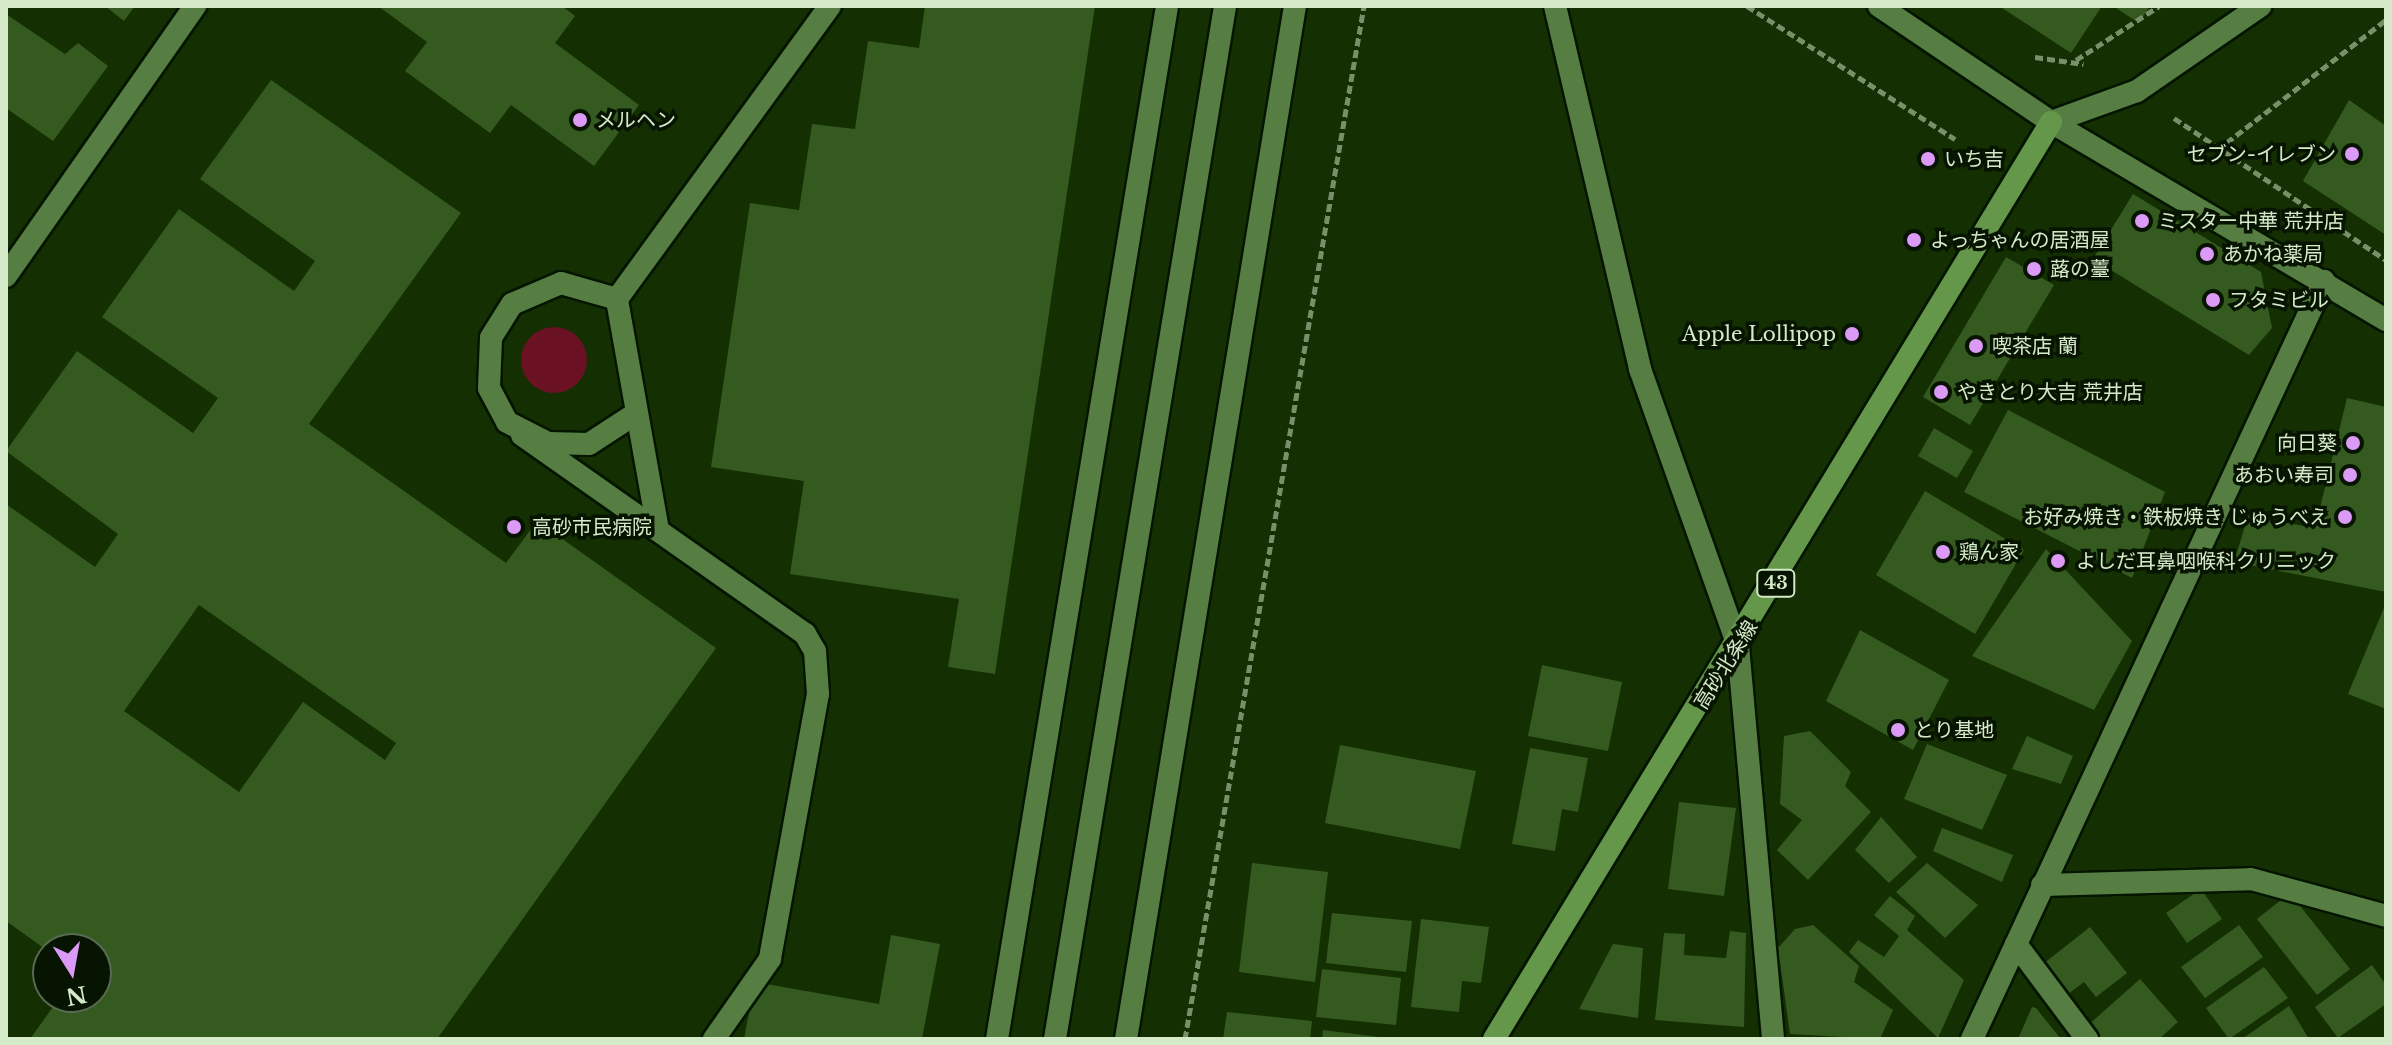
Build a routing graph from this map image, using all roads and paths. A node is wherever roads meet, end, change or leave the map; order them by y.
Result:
1 (195, 6) edge
2 (830, 6) edge
3 (1167, 6) edge
4 (1225, 6) edge
5 (1295, 6) edge
6 (1364, 6) edge
7 (1555, 6) edge
8 (1747, 6) edge
9 (1879, 6) edge
10 (2159, 6) edge
11 (2260, 6) edge
12 (2386, 20) edge
13 (2024, 53) dead end
14 (2076, 60) junction
15 (2137, 91) junction
16 (2051, 122) junction
17 (1955, 139) dead end
18 (2217, 150) junction
19 (2386, 260) edge
20 (6, 276) edge
21 (2324, 281) junction
22 (617, 299) junction
23 (2386, 320) edge
24 (635, 414) junction
25 (522, 435) junction
26 (658, 530) junction
27 (1738, 646) junction
28 (2042, 885) junction
29 (2386, 916) edge
30 (2016, 944) junction
31 (714, 1039) edge
32 (997, 1039) edge
33 (1055, 1039) edge
34 (1126, 1039) edge
35 (1185, 1039) edge
36 (1494, 1039) edge
37 (1773, 1039) edge
38 (1972, 1039) edge
39 (2087, 1039) edge

1 - 20 street
2 - 22 street
3 - 32 street
4 - 33 street
5 - 34 street
6 - 35 path
7 - 27 street
8 - 17 path
9 - 16 street
10 - 14 path
11 - 15 street
12 - 18 path
13 - 14 path
14 - 15 path
15 - 16 street
15 - 18 path
16 - 21 street
16 - 27 main road, 高砂北条線 / 43
18 - 19 path
21 - 23 street
21 - 28 street
22 - 24 street
22 - 25 street
24 - 25 street
24 - 26 street
25 - 26 street
26 - 31 street
27 - 36 main road, 高砂北条線 / 43
27 - 37 street
28 - 29 street
28 - 30 street
30 - 38 street
30 - 39 street

